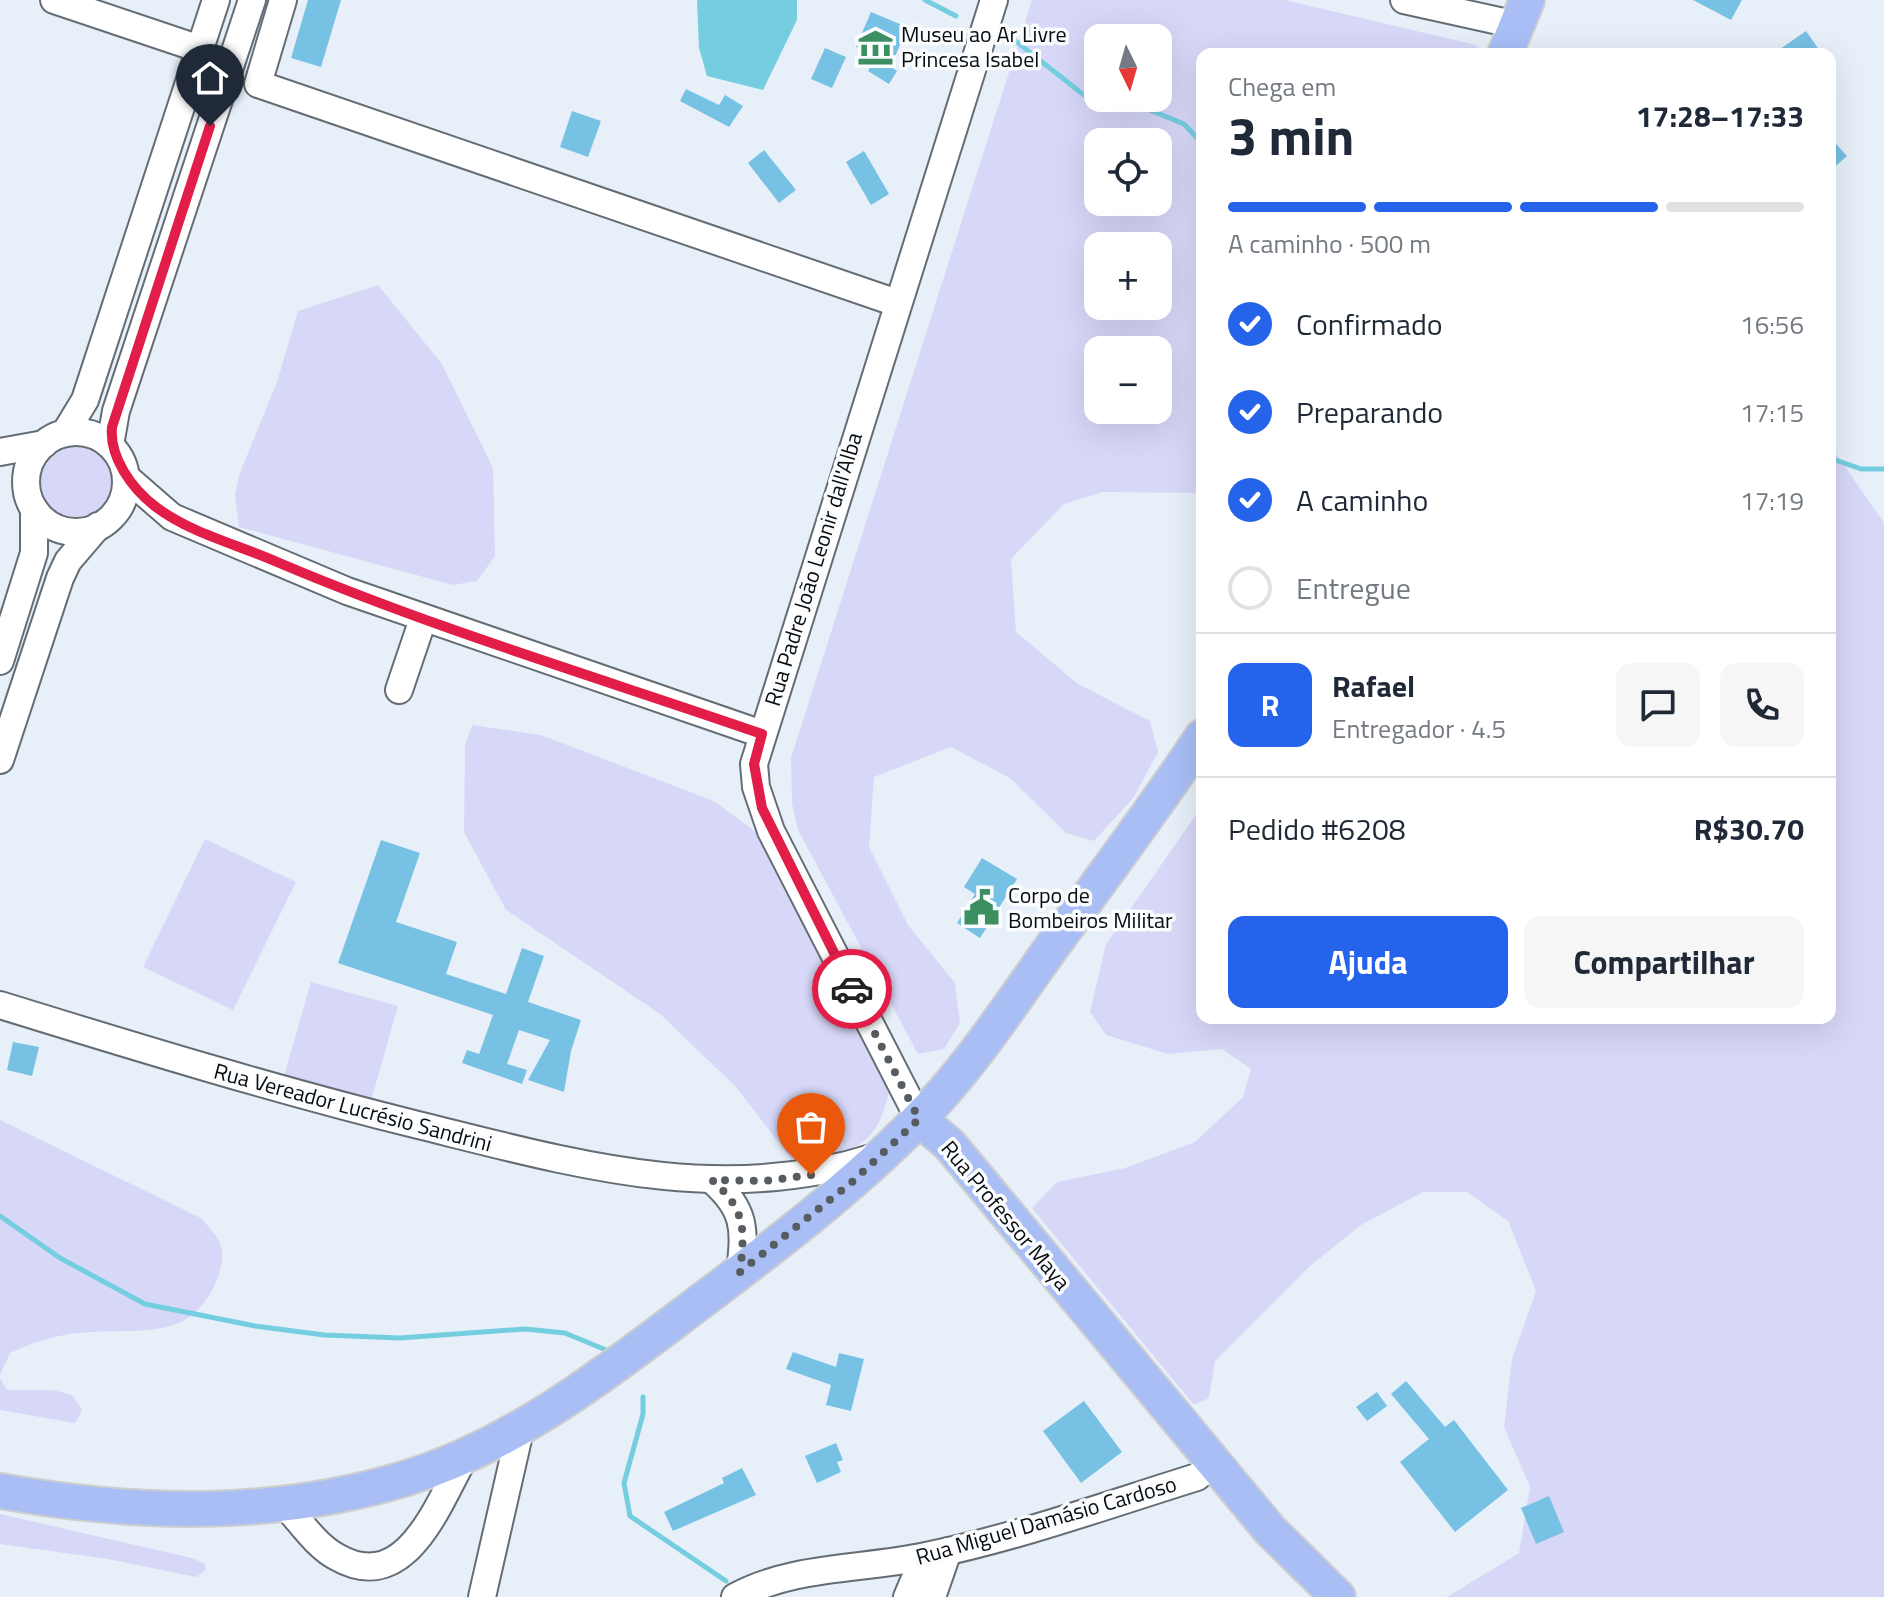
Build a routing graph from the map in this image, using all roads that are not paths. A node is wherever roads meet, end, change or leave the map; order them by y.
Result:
1 (54, 0) edge
2 (216, 0) edge
3 (252, 0) edge
4 (283, 0) edge
5 (994, 0) edge
6 (1404, 0) edge
7 (1517, 26) edge
8 (200, 49) junction
9 (897, 303) junction
10 (54, 438) junction
11 (110, 445) junction
12 (0, 452) edge
13 (0, 465) edge
14 (126, 477) junction
15 (32, 503) junction
16 (172, 517) junction
17 (103, 523) junction
18 (423, 619) junction
19 (0, 661) edge
20 (399, 690) dead end
21 (762, 734) junction
22 (1196, 745) edge
23 (0, 760) edge
24 (0, 1005) edge
25 (919, 1119) junction
26 (882, 1155) junction
27 (712, 1180) junction
28 (740, 1272) junction
29 (521, 1426) junction
30 (465, 1456) junction
31 (1205, 1470) junction
32 (0, 1491) edge
33 (284, 1504) junction
34 (936, 1554) junction
35 (482, 1597) edge
36 (735, 1597) edge
37 (907, 1597) edge
38 (932, 1597) edge
39 (1307, 1597) edge
40 (1338, 1597) edge

1 - 8 street
2 - 8 street
3 - 11 street
4 - 9 street
5 - 9 street, Rua Padre João Leonir dall'Alba
6 - 7 street
8 - 10 street
9 - 21 street, Rua Padre João Leonir dall'Alba
10 - 11 street
10 - 12 street
10 - 15 street
11 - 14 street
13 - 15 street
14 - 16 street
14 - 17 street
15 - 17 street
15 - 19 street
16 - 17 street
16 - 18 street
17 - 23 street
18 - 20 street
18 - 21 street
21 - 25 street, Rua Padre João Leonir dall'Alba
22 - 25 main road
24 - 27 street, Rua Vereador Lucrésio Sandrini
25 - 26 main road
25 - 31 main road, Rua Professor Maya
26 - 27 street, Rua Vereador Lucrésio Sandrini
26 - 28 main road
27 - 28 street
28 - 29 main road
29 - 30 main road
29 - 35 street
30 - 33 main road
30 - 33 street
31 - 34 street, Rua Miguel Damásio Cardoso
31 - 39 main road, Rua Professor Maya
31 - 40 main road, Rua Professor Maya
32 - 33 main road
34 - 36 street, Rua Miguel Damásio Cardoso
34 - 37 street
34 - 38 street

